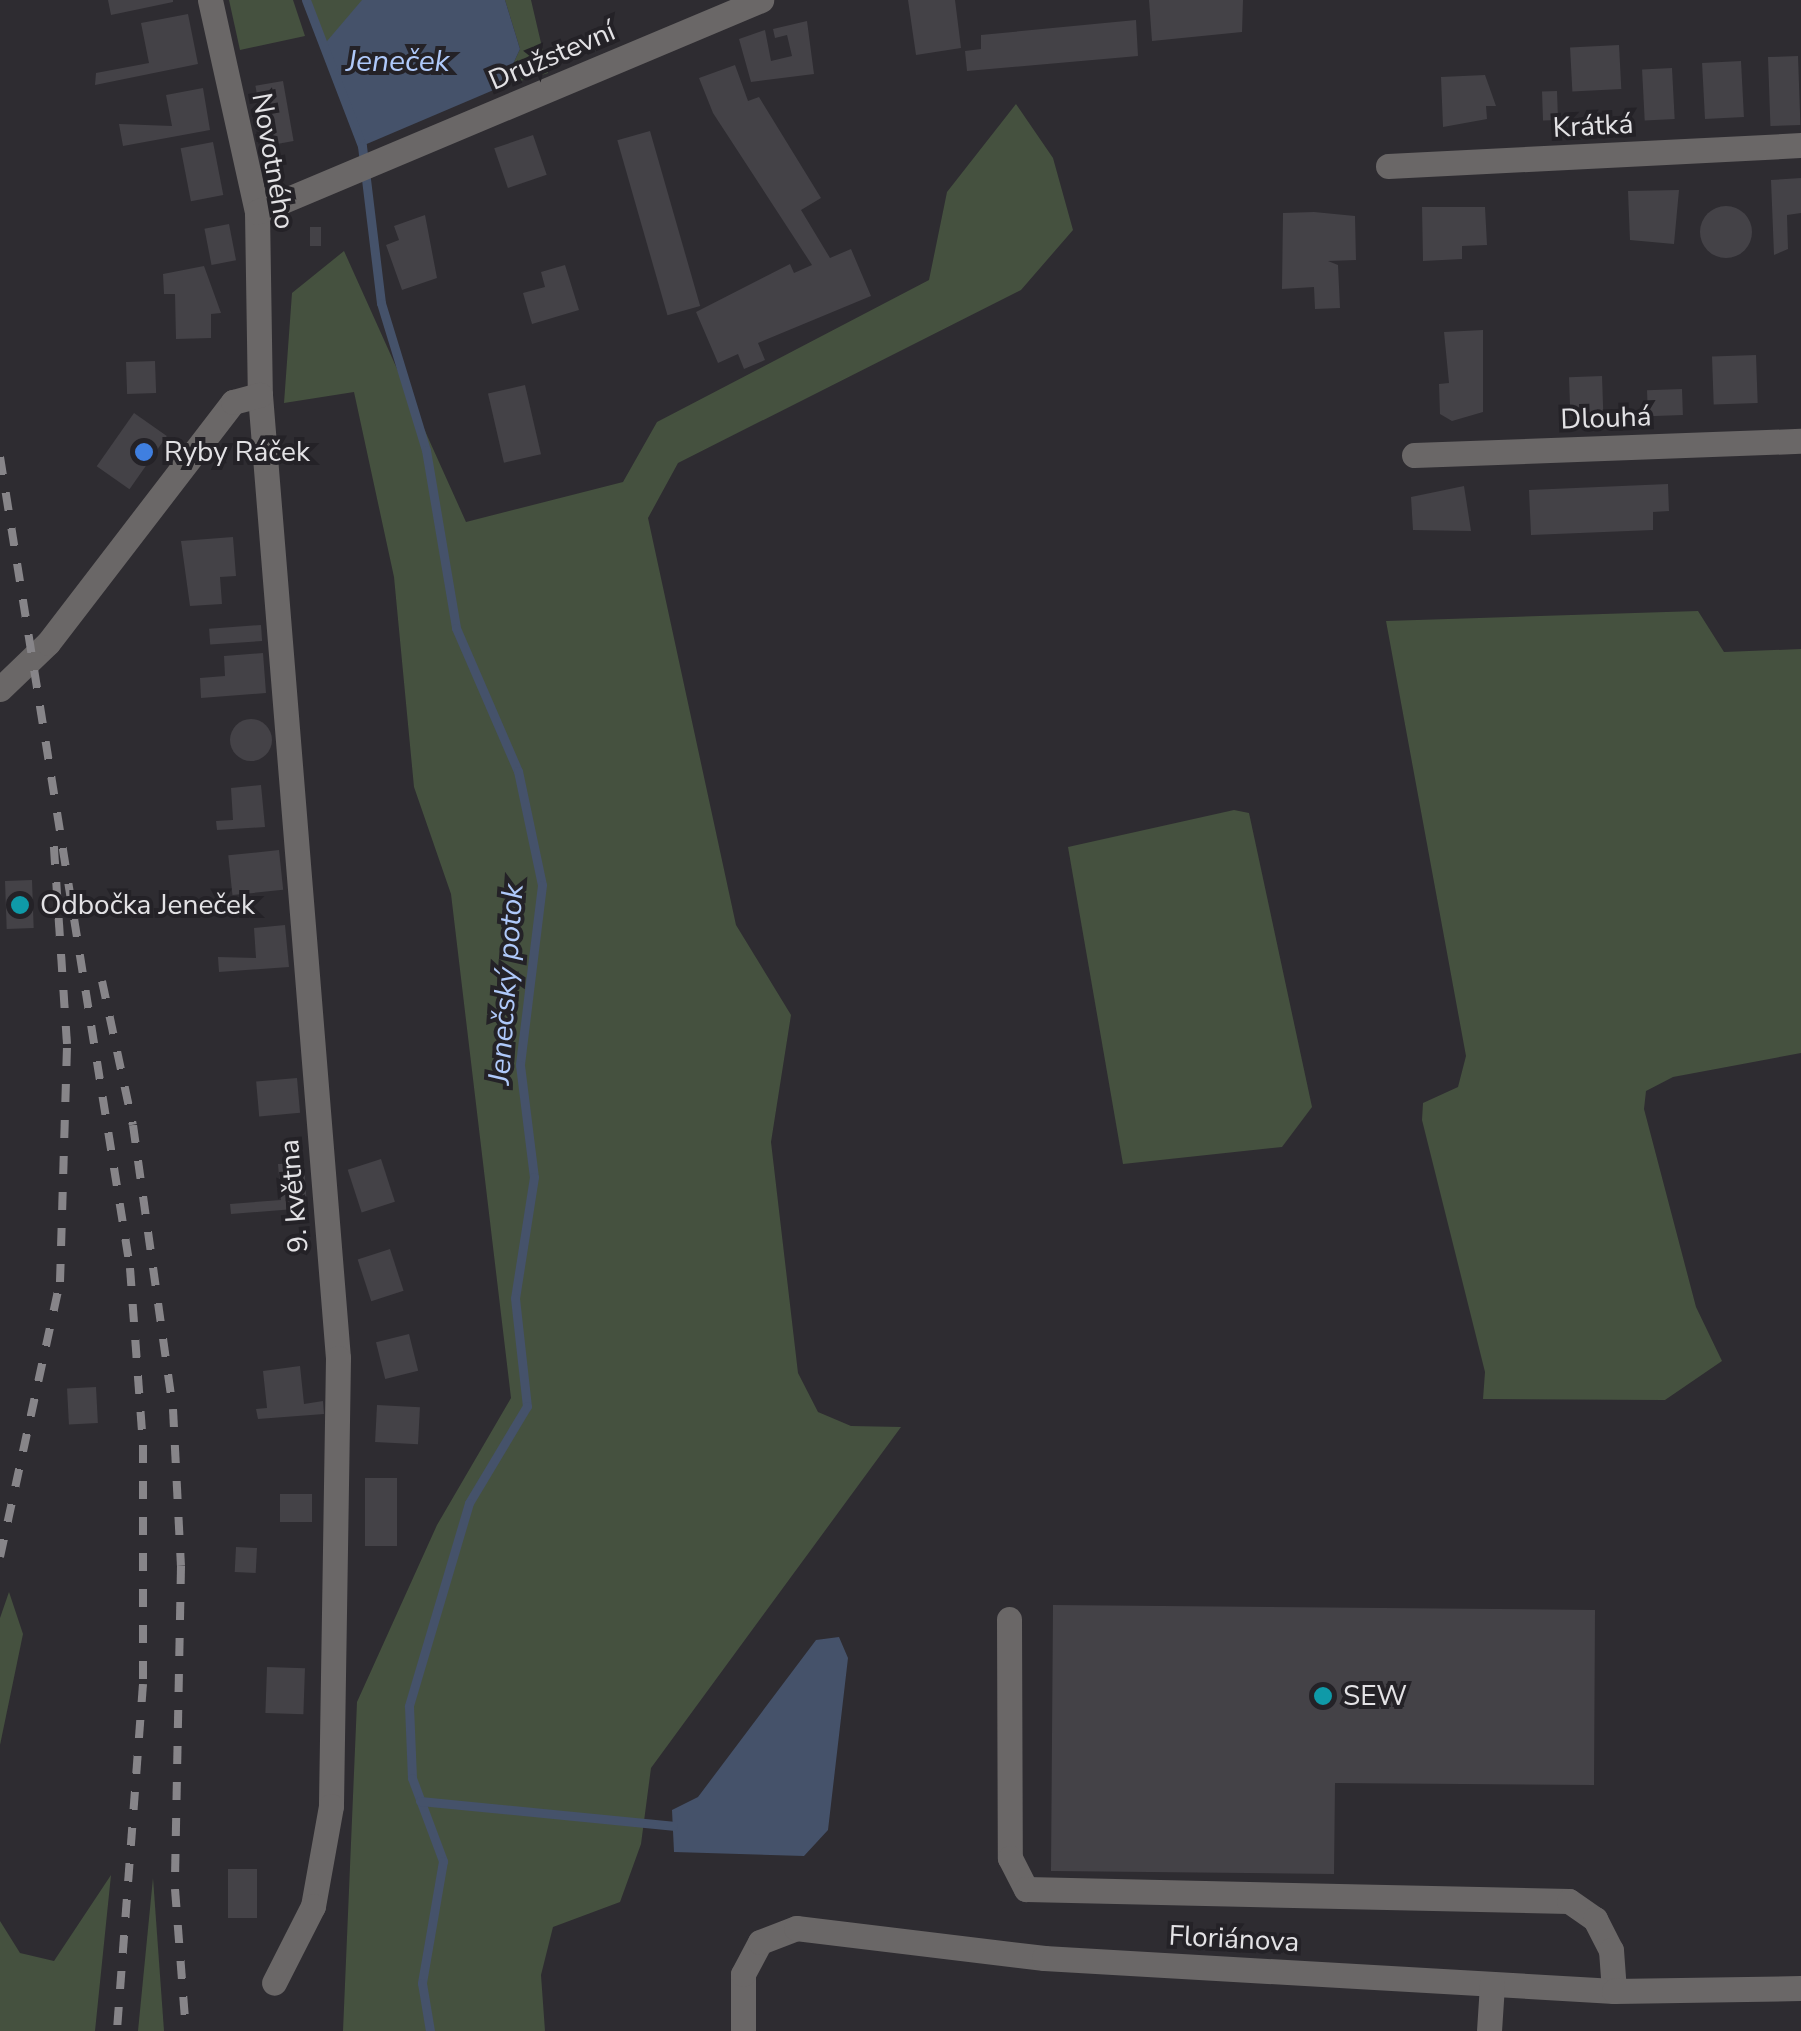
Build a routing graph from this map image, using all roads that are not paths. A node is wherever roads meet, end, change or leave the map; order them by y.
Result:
1 (210, 0) edge
2 (760, 0) edge
3 (1801, 145) edge
4 (1388, 166) dead end
5 (257, 212) junction
6 (260, 395) junction
7 (1801, 441) edge
8 (1414, 455) dead end
9 (0, 689) edge
10 (1009, 1620) dead end
11 (274, 1982) dead end
12 (1492, 1984) junction
13 (1801, 1988) edge
14 (1614, 1992) junction
15 (744, 2031) edge
16 (1489, 2031) edge

1 - 5 street, Novotného
2 - 5 street, Družstevní
3 - 4 street, Krátká
5 - 6 street, Novotného
6 - 9 street
6 - 11 street, 9. května
7 - 8 street, Dlouhá
10 - 14 street
12 - 14 street, Floriánova
12 - 15 street, Floriánova
12 - 16 street
13 - 14 street, Floriánova

